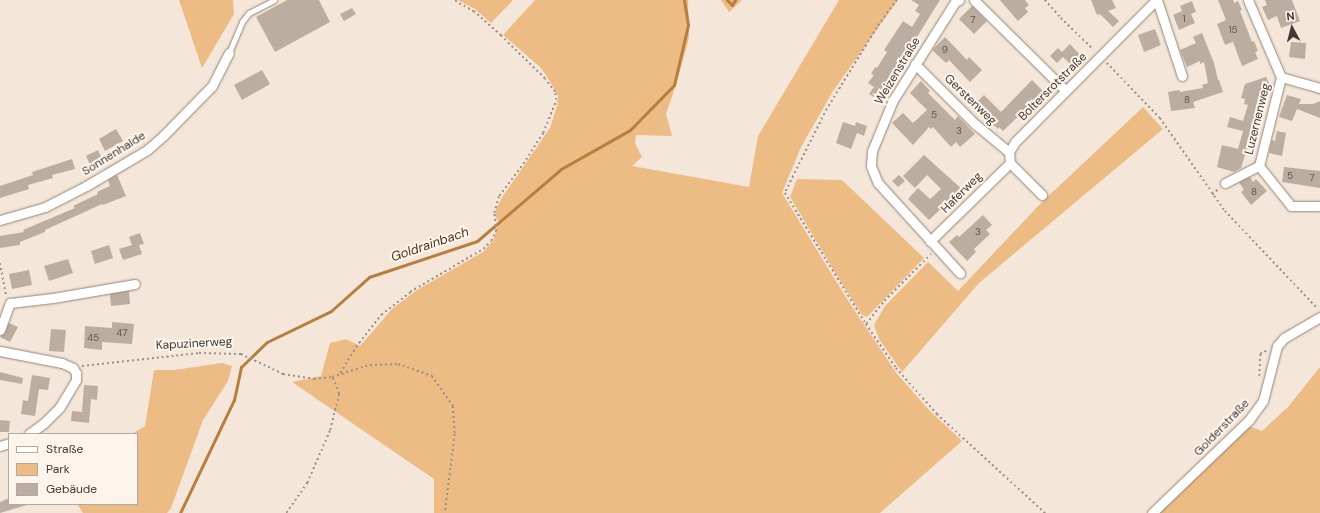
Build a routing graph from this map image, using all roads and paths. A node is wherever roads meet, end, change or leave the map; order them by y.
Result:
1 (274, 0) edge
2 (453, 0) edge
3 (897, 0) edge
4 (959, 0) edge
5 (974, 0) edge
6 (1045, 0) edge
7 (1156, 0) edge
8 (1248, 0) edge
9 (229, 53) joint
10 (1100, 56) junction
11 (915, 64) junction
12 (1182, 76) dead end
13 (1281, 77) junction
14 (1320, 88) edge
15 (1066, 91) junction
16 (1009, 152) junction
17 (1010, 163) junction
18 (1259, 166) junction
19 (1225, 183) dead end
20 (1042, 195) dead end
21 (1320, 206) edge
22 (0, 220) edge
23 (930, 241) junction
24 (936, 248) junction
25 (0, 263) edge
26 (960, 273) dead end
27 (135, 284) dead end
28 (10, 302) junction
29 (1320, 311) edge
30 (1320, 317) edge
31 (866, 324) junction
32 (0, 330) edge
33 (1277, 346) junction
34 (0, 351) edge
35 (72, 368) junction
36 (340, 374) junction
37 (332, 377) junction
38 (1259, 382) dead end
39 (30, 433) edge
40 (286, 513) edge
41 (445, 513) edge
42 (1045, 513) edge
43 (1152, 513) edge

1 - 9 lane
2 - 36 path
3 - 31 path
4 - 11 street, Weizenstraße
5 - 15 street
6 - 10 path
7 - 10 street, Boltersrotstraße
7 - 12 street
8 - 13 street
9 - 22 street, Sonnenhalde
10 - 15 street, Boltersrotstraße
10 - 29 path
11 - 16 street, Gerstenweg
11 - 23 street, Weizenstraße
13 - 14 street
13 - 18 street, Luzernenweg
15 - 16 street, Boltersrotstraße
16 - 17 street
17 - 20 street
17 - 23 street, Haferweg
18 - 19 street, Luzernenweg
18 - 21 street, Luzernenweg
23 - 24 street, Weizenstraße
24 - 26 street, Weizenstraße
24 - 31 path
25 - 28 path
27 - 28 street
28 - 32 street
30 - 33 street
31 - 42 path
33 - 38 path
33 - 43 street, Golderstraße
34 - 35 street
35 - 37 path, Kapuzinerweg
35 - 39 street
36 - 37 path, Kapuzinerweg
36 - 41 path, Kapuzinerweg
37 - 40 path

